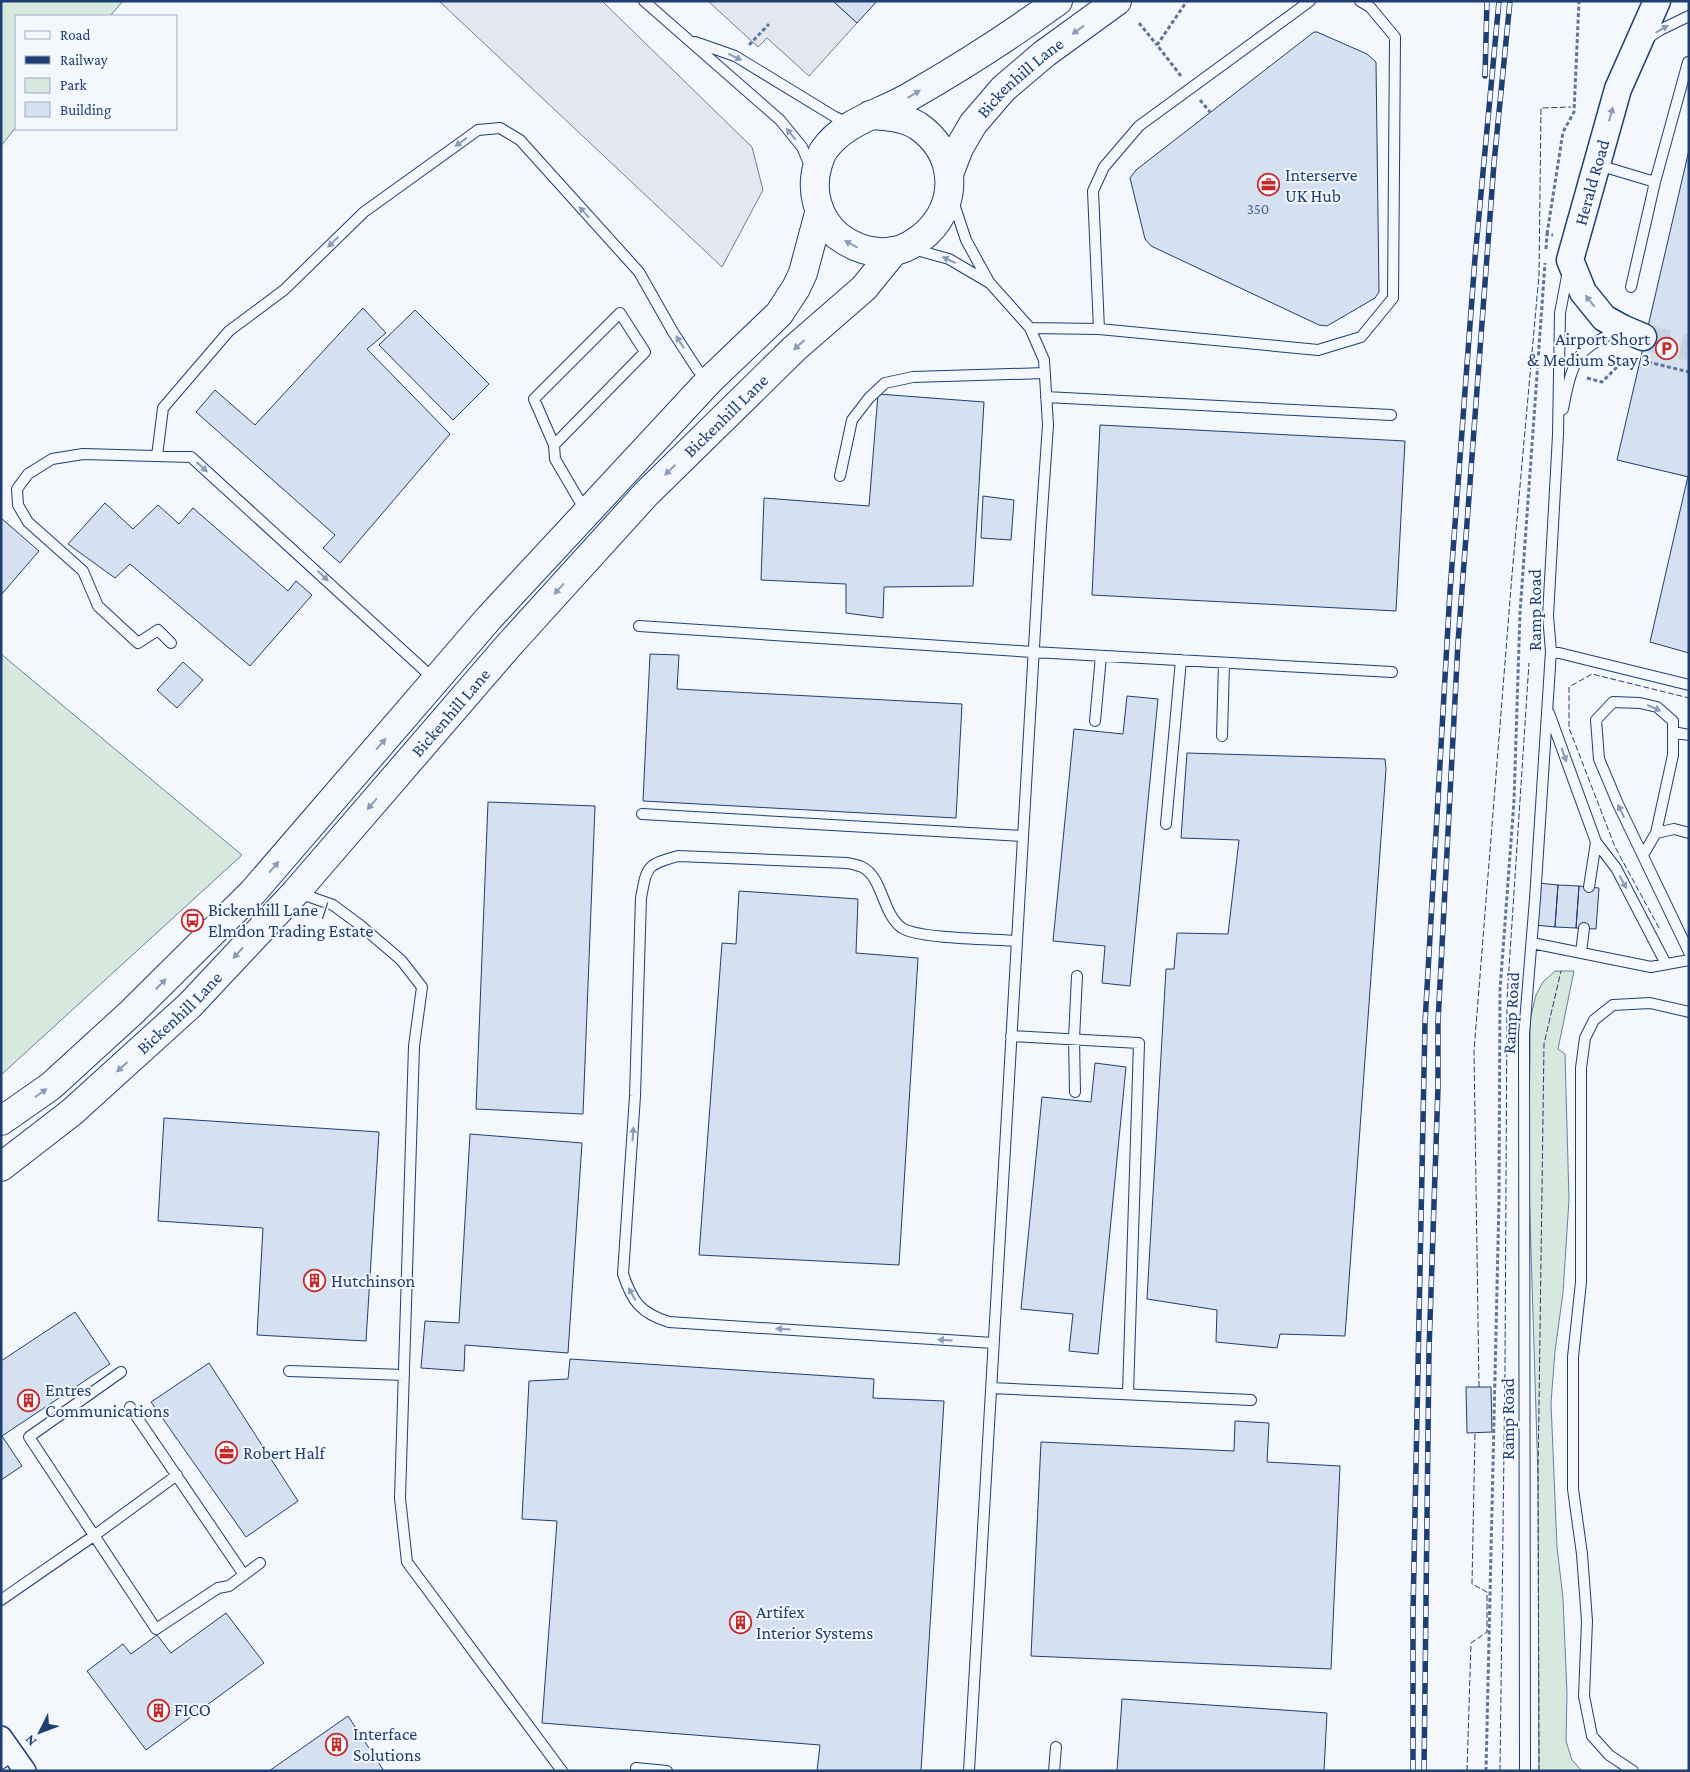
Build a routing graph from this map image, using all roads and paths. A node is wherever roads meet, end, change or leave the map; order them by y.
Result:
1 (644, 1) edge
2 (1058, 1) edge
3 (1117, 1) edge
4 (1187, 1) edge
5 (1310, 1) edge
6 (1360, 1) edge
7 (1579, 1) edge
8 (1657, 1) edge
9 (1689, 16) edge
10 (1139, 23) dead end
11 (769, 24) dead end
12 (689, 40) junction
13 (1157, 45) junction
14 (1637, 46) junction
15 (745, 49) dead end
16 (1688, 62) edge
17 (1191, 88) junction
18 (1210, 112) dead end
19 (861, 120) junction
20 (1597, 165) junction
21 (815, 176) junction
22 (1655, 182) junction
23 (949, 183) junction
24 (820, 213) junction
25 (1547, 234) dead end
26 (900, 249) junction
27 (1570, 260) junction
28 (989, 282) junction
29 (1631, 286) dead end
30 (1030, 328) junction
31 (1099, 329) junction
32 (1636, 346) junction
33 (1045, 372) junction
34 (1689, 372) edge
35 (709, 381) junction
36 (1602, 382) dead end
37 (1046, 397) junction
38 (1391, 415) dead end
39 (1558, 435) junction
40 (554, 445) junction
41 (157, 456) junction
42 (840, 476) dead end
43 (586, 513) junction
44 (639, 626) dead end
45 (171, 643) dead end
46 (1551, 651) junction
47 (1033, 652) junction
48 (1101, 656) junction
49 (1181, 660) junction
50 (1224, 663) junction
51 (1392, 672) dead end
52 (436, 680) junction
53 (1689, 685) edge
54 (1548, 709) junction
55 (1095, 721) dead end
56 (1673, 732) junction
57 (1689, 735) edge
58 (1222, 736) dead end
59 (642, 814) dead end
60 (1166, 824) dead end
61 (1689, 833) edge
62 (1656, 834) junction
63 (1023, 836) junction
64 (1596, 842) junction
65 (1643, 855) junction
66 (1589, 887) dead end
67 (296, 892) junction
68 (1584, 928) dead end
69 (1017, 941) junction
70 (1532, 943) junction
71 (1689, 952) edge
72 (1581, 953) junction
73 (1689, 960) edge
74 (1666, 964) junction
75 (1077, 976) dead end
76 (1689, 1012) edge
77 (1011, 1036) junction
78 (1074, 1039) junction
79 (1075, 1092) dead end
80 (1, 1122) edge
81 (1, 1167) edge
82 (993, 1343) junction
83 (289, 1371) dead end
84 (121, 1372) dead end
85 (404, 1374) junction
86 (991, 1388) junction
87 (1128, 1394) junction
88 (1251, 1400) dead end
89 (130, 1407) dead end
90 (177, 1476) junction
91 (95, 1535) junction
92 (260, 1563) dead end
93 (244, 1575) junction
94 (1, 1600) edge
95 (1, 1736) edge
96 (1056, 1747) dead end
97 (14, 1763) edge
98 (562, 1771) edge
99 (637, 1771) edge
100 (667, 1771) edge
101 (969, 1771) edge
102 (1054, 1771) edge
103 (1525, 1771) edge
104 (1632, 1771) edge

1 - 12 lane
19 -> 2 main road, Bickenhill Lane
3 -> 23 main road, Bickenhill Lane
4 - 13 path
5 - 17 lane
6 - 31 lane
7 - 25 path
8 - 14 street, Herald Road
14 -> 9 lane
10 - 13 path
11 - 15 path
12 -> 19 lane
21 -> 12 lane
13 - 17 path
20 -> 14 street, Herald Road
16 - 22 lane
17 - 18 path
17 - 31 lane
19 - 21 main road
19 - 23 main road
20 - 22 lane
20 - 27 street, Herald Road
21 - 24 main road
22 - 29 lane
23 - 26 main road
23 - 28 lane
26 -> 24 main road
24 - 35 main road, Bickenhill Lane
28 -> 26 lane
26 -> 67 main road, Bickenhill Lane
32 -> 27 street
27 - 39 lane, Ramp Road
28 - 30 lane
30 - 31 lane
30 - 33 lane
32 - 34 path
32 - 36 path
32 - 39 lane
33 - 37 lane
33 - 42 lane
35 -> 41 lane
35 - 43 main road, Bickenhill Lane
37 - 38 lane
37 - 47 lane
39 - 46 lane, Ramp Road
40 - 40 lane
40 - 43 lane
41 - 45 lane
41 -> 52 lane
43 - 52 main road, Bickenhill Lane
44 - 47 lane
46 - 53 lane
46 - 54 lane, Ramp Road
47 - 48 lane
47 - 63 lane
48 - 49 lane
48 - 55 lane
49 - 50 lane
49 - 60 lane
50 - 51 lane
50 - 58 lane
80 -> 52 main road, Bickenhill Lane
54 -> 64 lane
54 - 70 lane, Ramp Road
56 - 57 lane
56 - 62 lane
65 -> 56 lane
59 - 63 lane
61 - 62 lane
62 - 65 lane
63 - 69 lane
64 - 66 lane
64 -> 74 lane
65 - 71 lane
67 -> 81 main road, Bickenhill Lane
67 - 85 lane
68 - 72 lane
69 - 77 lane
82 -> 69 lane
70 - 72 lane
70 - 103 lane, Ramp Road
72 - 74 lane
73 - 74 lane
75 - 78 lane
76 - 104 lane
77 - 78 lane
77 - 82 lane
78 - 79 lane
78 - 87 lane
82 - 86 lane
83 - 85 lane
84 - 91 lane
85 - 98 lane
86 - 87 lane
86 - 101 lane
87 - 88 lane
89 - 90 lane
90 - 91 lane
90 - 93 lane
91 - 93 lane
91 - 94 lane
92 - 93 lane
95 - 97 street
96 - 102 lane
99 - 100 lane

